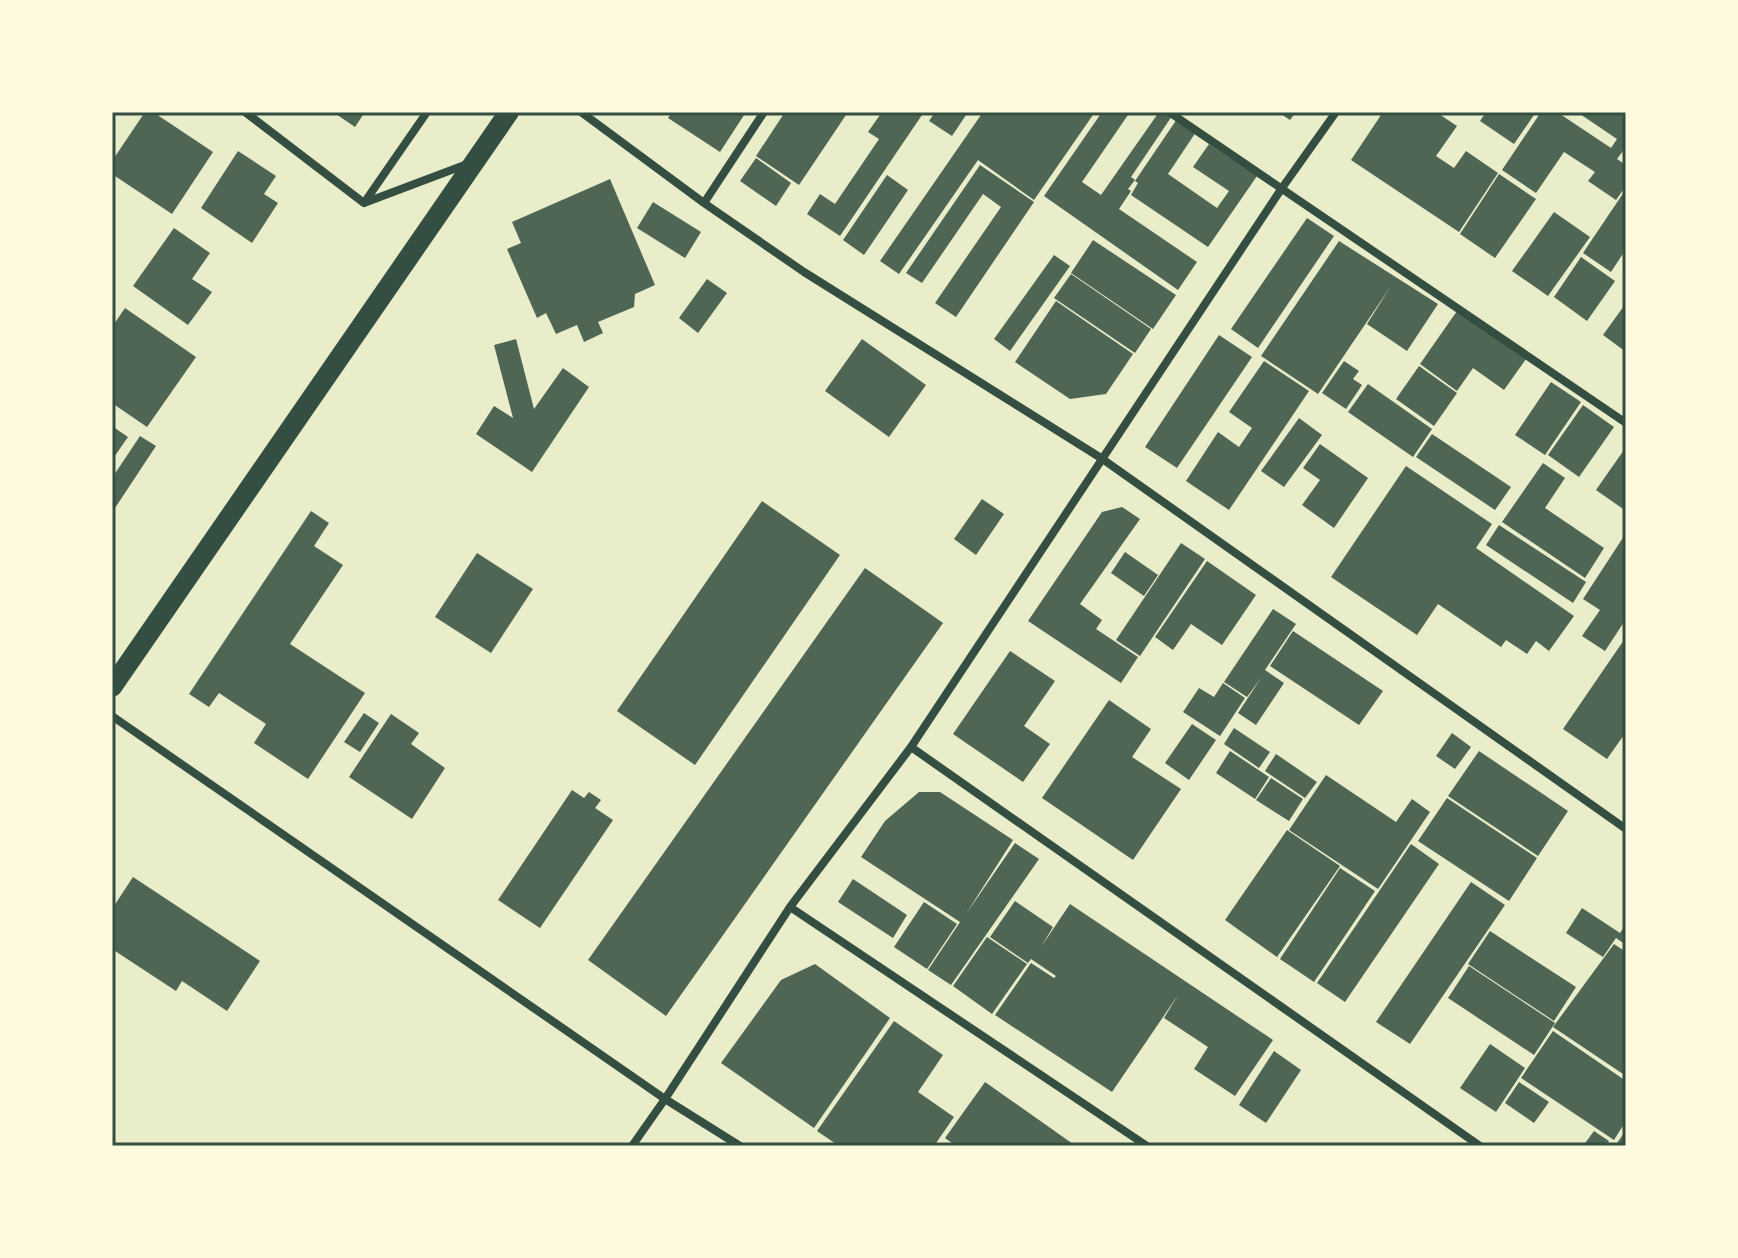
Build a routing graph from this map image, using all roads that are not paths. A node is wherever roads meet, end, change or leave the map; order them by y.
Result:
1 (245, 112) edge
2 (427, 112) edge
3 (509, 112) edge
4 (581, 112) edge
5 (764, 112) edge
6 (1169, 112) edge
7 (1336, 112) edge
8 (478, 159) junction
9 (1282, 188) junction
10 (364, 203) junction
11 (704, 203) junction
12 (1626, 423) edge
13 (1101, 458) junction
14 (112, 687) edge
15 (112, 716) edge
16 (911, 747) junction
17 (1626, 829) edge
18 (790, 907) junction
19 (665, 1099) junction
20 (632, 1146) edge
21 (740, 1146) edge
22 (1147, 1146) edge
23 (1480, 1146) edge

1 - 10 street
2 - 10 street
3 - 8 main road
4 - 11 street
5 - 11 street
6 - 9 street
7 - 9 street
8 - 10 street
8 - 14 main road
9 - 12 street
9 - 13 street
11 - 13 street
13 - 16 street
13 - 17 street
15 - 19 street
16 - 18 street
16 - 23 street
18 - 19 street
18 - 22 street
19 - 20 street
19 - 21 street

